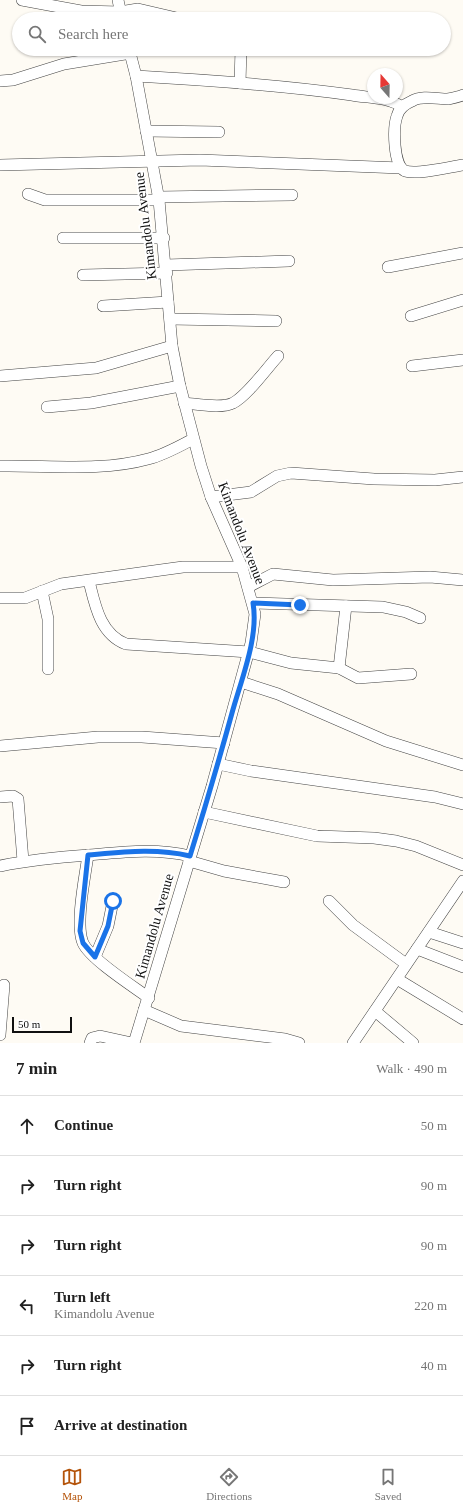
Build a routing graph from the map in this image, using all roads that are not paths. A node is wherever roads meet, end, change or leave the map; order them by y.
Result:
1 (22, 0) edge
2 (118, 0) edge
3 (89, 12) edge
4 (120, 12) edge
5 (131, 12) edge
6 (151, 12) edge
7 (105, 56) edge
8 (131, 56) edge
9 (241, 56) edge
10 (136, 76) junction
11 (0, 81) edge
12 (240, 83) junction
13 (463, 95) edge
14 (402, 107) junction
15 (146, 131) junction
16 (219, 132) dead end
17 (153, 162) junction
18 (0, 165) edge
19 (463, 165) edge
20 (401, 168) junction
21 (28, 194) dead end
22 (292, 195) dead end
23 (159, 199) junction
24 (63, 238) dead end
25 (164, 238) junction
26 (463, 253) edge
27 (289, 261) dead end
28 (388, 267) dead end
29 (166, 269) junction
30 (83, 275) dead end
31 (463, 300) edge
32 (168, 302) junction
33 (103, 306) dead end
34 (411, 316) dead end
35 (170, 319) junction
36 (276, 321) dead end
37 (172, 346) junction
38 (278, 356) dead end
39 (463, 360) edge
40 (412, 366) dead end
41 (0, 376) edge
42 (180, 386) junction
43 (184, 403) junction
44 (47, 407) dead end
45 (193, 439) junction
46 (0, 466) edge
47 (463, 477) edge
48 (211, 497) junction
49 (242, 567) junction
50 (463, 580) edge
51 (89, 581) junction
52 (248, 587) junction
53 (42, 591) junction
54 (0, 598) edge
55 (253, 603) junction
56 (346, 606) junction
57 (420, 618) dead end
58 (249, 652) junction
59 (339, 668) junction
60 (48, 669) dead end
61 (411, 674) dead end
62 (241, 682) junction
63 (224, 743) junction
64 (0, 746) edge
65 (218, 764) junction
66 (463, 764) edge
67 (0, 797) edge
68 (463, 804) edge
69 (204, 812) junction
70 (88, 855) junction
71 (190, 858) junction
72 (22, 861) junction
73 (463, 865) edge
74 (0, 866) edge
75 (463, 881) edge
76 (284, 882) dead end
77 (113, 901) dead end
78 (328, 901) dead end
79 (429, 932) junction
80 (463, 943) edge
81 (417, 949) junction
82 (95, 957) junction
83 (406, 964) junction
84 (463, 967) edge
85 (398, 979) junction
86 (4, 985) dead end
87 (149, 998) junction
88 (144, 1010) junction
89 (375, 1011) junction
90 (463, 1019) edge
91 (0, 1035) edge
92 (90, 1043) edge
93 (133, 1043) edge
94 (299, 1043) edge
95 (353, 1043) edge
96 (413, 1043) edge

1 - 3 street
2 - 4 street
5 - 6 street
7 - 11 street
8 - 10 street, Kimandolu Avenue
9 - 12 street
10 - 12 street
10 - 15 street, Kimandolu Avenue
12 - 14 street
13 - 14 street
14 - 20 street
15 - 16 street
15 - 17 street, Kimandolu Avenue
17 - 18 street
17 - 20 street
17 - 23 street, Kimandolu Avenue
19 - 20 street
21 - 23 street
22 - 23 street
23 - 25 street, Kimandolu Avenue
24 - 25 street
25 - 29 street, Kimandolu Avenue
26 - 28 street
27 - 29 street
29 - 30 street
29 - 32 street, Kimandolu Avenue
31 - 34 street
32 - 33 street
32 - 35 street, Kimandolu Avenue
35 - 36 street
35 - 37 street, Kimandolu Avenue
37 - 41 street
37 - 42 street, Kimandolu Avenue
38 - 43 street
39 - 40 street
42 - 43 street, Kimandolu Avenue
42 - 44 street
43 - 45 street, Kimandolu Avenue
45 - 46 street
45 - 48 street, Kimandolu Avenue
47 - 48 street
48 - 49 street, Kimandolu Avenue
49 - 51 street
49 - 52 street, Kimandolu Avenue
50 - 52 street
51 - 53 street
51 - 58 street
52 - 55 street, Kimandolu Avenue
53 - 54 street
53 - 60 street
55 - 56 street
55 - 58 street, Kimandolu Avenue
56 - 57 street
56 - 59 street
58 - 59 street
58 - 62 street, Kimandolu Avenue
59 - 61 street
62 - 63 street, Kimandolu Avenue
62 - 66 street
63 - 64 street
63 - 65 street, Kimandolu Avenue
65 - 68 street
65 - 69 street, Kimandolu Avenue
67 - 72 street
69 - 71 street, Kimandolu Avenue
69 - 73 street
70 - 71 street
70 - 72 street
70 - 82 street
71 - 76 street
71 - 87 street, Kimandolu Avenue
72 - 74 street
75 - 79 street
77 - 82 street
78 - 83 street
79 - 80 street
79 - 81 street
81 - 83 street
81 - 84 street
82 - 87 street
83 - 85 street
85 - 89 street
85 - 90 street
86 - 91 street
87 - 88 street, Kimandolu Avenue
88 - 93 street, Kimandolu Avenue
88 - 94 street
89 - 95 street
89 - 96 street
92 - 93 street

